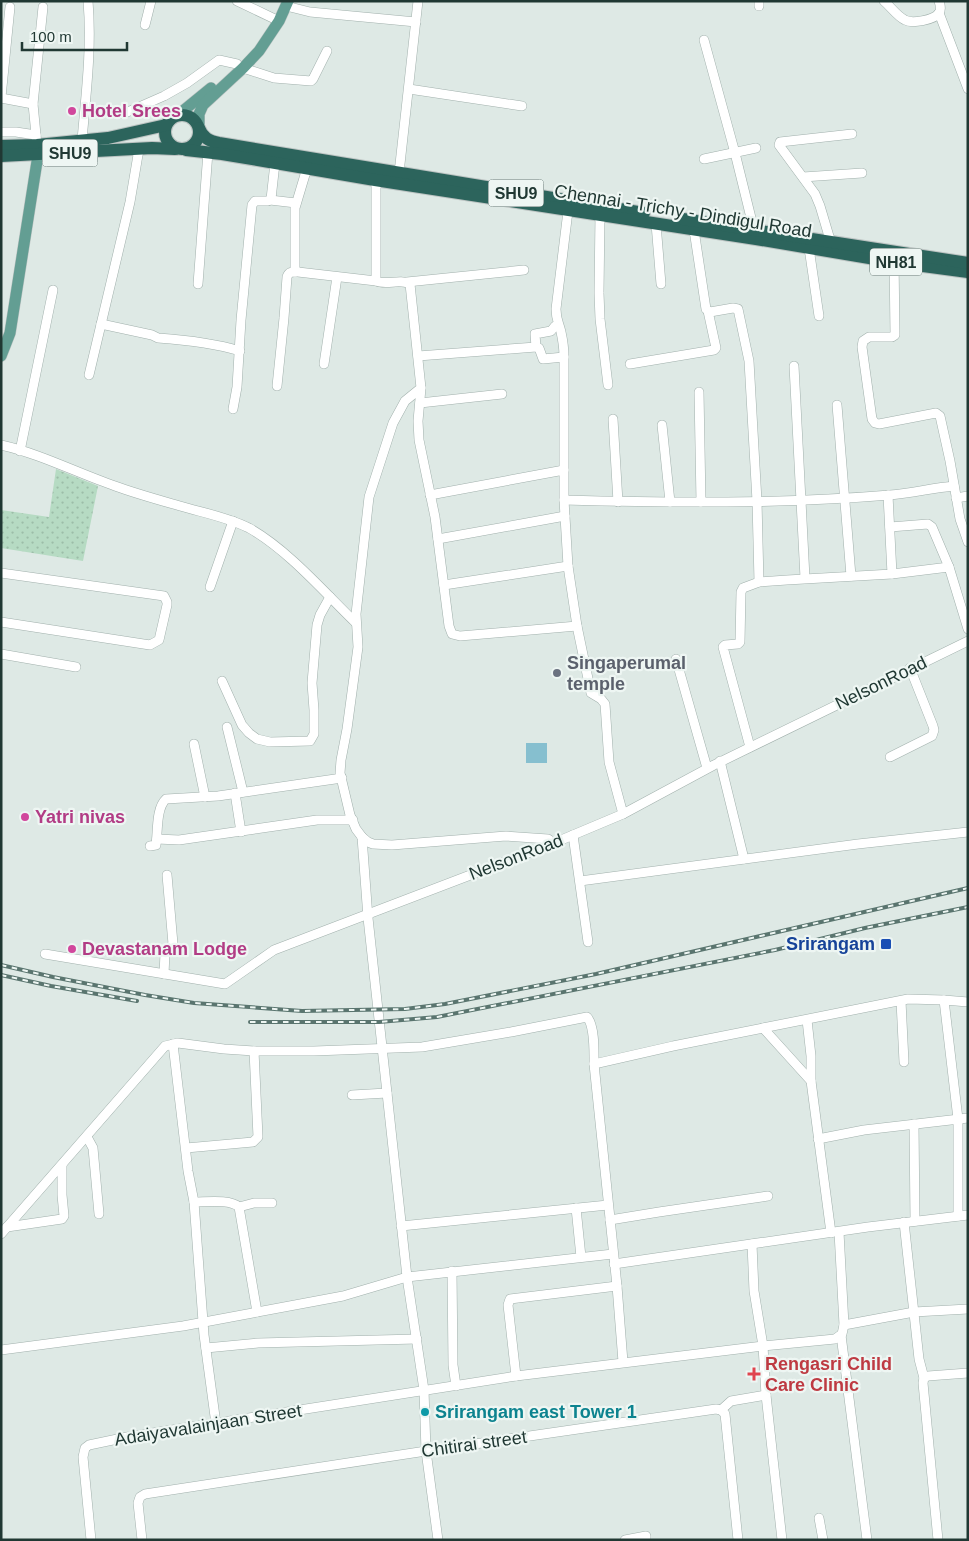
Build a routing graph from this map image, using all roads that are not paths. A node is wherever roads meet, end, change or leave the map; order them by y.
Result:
1 (88, 1) edge
2 (150, 1) edge
3 (237, 1) edge
4 (418, 1) edge
5 (884, 1) edge
6 (939, 1) edge
7 (286, 3) edge
8 (10, 7) dead end
9 (43, 7) dead end
10 (939, 13) junction
11 (277, 20) junction
12 (416, 22) junction
13 (145, 25) dead end
14 (704, 40) dead end
15 (327, 51) dead end
16 (240, 66) junction
17 (409, 89) junction
18 (968, 89) edge
19 (1, 98) edge
20 (33, 104) junction
21 (522, 106) dead end
22 (123, 114) dead end
23 (178, 116) junction
24 (166, 126) junction
25 (199, 128) junction
26 (1, 132) edge
27 (852, 134) dead end
28 (82, 140) junction
29 (37, 145) junction
30 (1, 146) edge
31 (756, 148) dead end
32 (139, 149) junction
33 (181, 149) junction
34 (208, 152) junction
35 (735, 153) junction
36 (1, 156) edge
37 (704, 159) dead end
38 (275, 163) junction
39 (306, 168) junction
40 (862, 173) dead end
41 (399, 174) junction
42 (376, 175) junction
43 (803, 177) junction
44 (270, 200) junction
45 (296, 203) junction
46 (568, 211) junction
47 (600, 215) junction
48 (656, 224) junction
49 (694, 230) junction
50 (755, 234) junction
51 (820, 244) junction
52 (894, 257) junction
53 (968, 263) edge
54 (524, 270) dead end
55 (295, 272) junction
56 (968, 272) edge
57 (337, 277) junction
58 (376, 281) junction
59 (407, 282) junction
60 (198, 284) dead end
61 (661, 284) dead end
62 (53, 290) dead end
63 (708, 311) junction
64 (820, 316) dead end
65 (101, 324) junction
66 (558, 326) junction
67 (536, 347) junction
68 (240, 351) junction
69 (1, 356) edge
70 (418, 356) junction
71 (564, 357) junction
72 (324, 364) dead end
73 (630, 364) dead end
74 (794, 366) dead end
75 (89, 375) dead end
76 (608, 385) dead end
77 (277, 386) dead end
78 (421, 388) junction
79 (699, 392) dead end
80 (502, 394) dead end
81 (420, 403) junction
82 (837, 405) dead end
83 (233, 409) dead end
84 (613, 419) dead end
85 (662, 425) dead end
86 (1, 445) edge
87 (20, 451) junction
88 (564, 470) junction
89 (954, 486) junction
90 (430, 495) junction
91 (888, 495) junction
92 (968, 496) edge
93 (843, 497) junction
94 (956, 498) junction
95 (564, 500) junction
96 (800, 500) junction
97 (757, 501) junction
98 (618, 502) junction
99 (670, 502) junction
100 (701, 502) junction
101 (565, 516) junction
102 (233, 521) junction
103 (890, 527) junction
104 (438, 539) junction
105 (968, 542) edge
106 (568, 566) junction
107 (948, 568) junction
108 (1, 573) edge
109 (892, 574) junction
110 (851, 576) junction
111 (805, 578) junction
112 (759, 582) junction
113 (444, 585) junction
114 (210, 587) dead end
115 (330, 597) junction
116 (1, 622) edge
117 (356, 623) junction
118 (578, 626) junction
119 (968, 629) edge
120 (968, 641) edge
121 (1, 654) edge
122 (676, 658) dead end
123 (76, 667) dead end
124 (910, 668) junction
125 (222, 681) dead end
126 (227, 727) dead end
127 (194, 744) dead end
128 (750, 747) junction
129 (890, 757) dead end
130 (720, 761) junction
131 (707, 768) junction
132 (342, 778) junction
133 (239, 793) junction
134 (205, 796) junction
135 (623, 814) junction
136 (352, 820) junction
137 (241, 832) junction
138 (968, 832) edge
139 (573, 835) junction
140 (362, 837) junction
141 (157, 839) junction
142 (554, 842) junction
143 (150, 846) dead end
144 (744, 859) junction
145 (167, 876) dead end
146 (580, 881) junction
147 (367, 914) junction
148 (588, 942) dead end
149 (45, 954) dead end
150 (164, 974) junction
151 (944, 1000) junction
152 (901, 1001) junction
153 (968, 1002) edge
154 (807, 1020) junction
155 (763, 1028) junction
156 (173, 1044) junction
157 (383, 1048) junction
158 (254, 1051) junction
159 (904, 1062) dead end
160 (594, 1064) junction
161 (811, 1081) junction
162 (387, 1092) junction
163 (352, 1095) dead end
164 (963, 1119) edge
165 (914, 1124) junction
166 (87, 1137) junction
167 (818, 1139) junction
168 (186, 1148) junction
169 (62, 1165) junction
170 (768, 1196) dead end
171 (194, 1202) junction
172 (272, 1203) dead end
173 (608, 1205) junction
174 (239, 1207) junction
175 (576, 1208) junction
176 (100, 1214) dead end
177 (968, 1215) edge
178 (958, 1216) junction
179 (610, 1220) junction
180 (915, 1221) junction
181 (904, 1222) junction
182 (401, 1226) junction
183 (4, 1231) edge
184 (835, 1232) junction
185 (752, 1244) junction
186 (613, 1254) junction
187 (581, 1257) junction
188 (614, 1264) junction
189 (452, 1271) junction
190 (407, 1277) junction
191 (617, 1286) junction
192 (968, 1310) edge
193 (257, 1312) junction
194 (914, 1312) junction
195 (203, 1322) junction
196 (844, 1325) junction
197 (841, 1335) junction
198 (417, 1339) junction
199 (763, 1346) junction
200 (206, 1348) junction
201 (1, 1350) edge
202 (623, 1362) junction
203 (968, 1373) edge
204 (516, 1376) junction
205 (924, 1378) junction
206 (456, 1386) junction
207 (424, 1390) junction
208 (766, 1396) junction
209 (721, 1410) junction
210 (216, 1424) junction
211 (426, 1451) junction
212 (820, 1518) dead end
213 (91, 1540) edge
214 (142, 1540) edge
215 (438, 1540) edge
216 (625, 1540) edge
217 (646, 1540) edge
218 (738, 1540) edge
219 (782, 1540) edge
220 (823, 1540) edge
221 (867, 1540) edge
222 (938, 1540) edge

1 - 28 street
2 - 13 street
3 - 11 street
4 - 12 street
5 - 10 street
6 - 10 street
7 - 11 main road, SHU9
7 - 12 street
8 - 19 street
9 - 20 street
10 - 18 street
11 - 16 main road, SHU9
12 - 17 street
14 - 35 street
15 - 16 street
16 - 22 street
16 - 23 main road, SHU9
16 - 25 main road, SHU9
17 - 21 street
17 - 41 street
19 - 20 street
20 - 29 street
23 - 24 highway, Chennai - Trichy - Dindigul Road / SHU9
23 - 25 highway, Chennai - Trichy - Dindigul Road / SHU9
24 - 28 highway, Chennai - Trichy - Dindigul Road / SHU9
24 - 33 highway
25 - 33 highway, SHU9
25 - 42 highway, Chennai - Trichy - Dindigul Road / SHU9
26 - 29 street
27 - 43 street
28 - 29 highway, Chennai - Trichy - Dindigul Road / SHU9
29 - 30 highway, Chennai - Trichy - Dindigul Road / SHU9
29 - 32 highway, Chennai - Trichy - Dindigul Road / SHU9
29 - 36 highway, Chennai - Trichy - Dindigul Road / SHU9
29 - 69 main road
31 - 35 street
32 - 33 highway, Chennai - Trichy - Dindigul Road / SHU9
32 - 65 street
33 - 34 highway, Chennai - Trichy - Dindigul Road / SHU9
34 - 38 highway, Chennai - Trichy - Dindigul Road / SHU9
34 - 60 street
35 - 37 street
35 - 50 street
38 - 39 highway, Chennai - Trichy - Dindigul Road / SHU9
38 - 44 street
39 - 42 highway, Chennai - Trichy - Dindigul Road / SHU9
39 - 45 street
40 - 43 street
41 - 42 highway, Chennai - Trichy - Dindigul Road / SHU9
41 - 50 highway, Chennai - Trichy - Dindigul Road / SHU9
42 - 46 highway, Chennai - Trichy - Dindigul Road / SHU9
42 - 58 street
43 - 51 street
44 - 45 street
44 - 68 street
45 - 55 street
46 - 47 highway, Chennai - Trichy - Dindigul Road / SHU9
46 - 66 street
47 - 48 highway, Chennai - Trichy - Dindigul Road / SHU9
47 - 76 street
48 - 49 highway, Chennai - Trichy - Dindigul Road / SHU9
48 - 61 street
49 - 50 highway, Chennai - Trichy - Dindigul Road / SHU9
49 - 63 street
50 - 51 highway, Chennai - Trichy - Dindigul Road / SHU9
51 - 52 highway, Chennai - Trichy - Dindigul Road / NH81
51 - 64 street
52 - 53 highway, Chennai - Trichy - Dindigul Road
52 - 56 highway, Chennai - Trichy - Dindigul Road / NH81
52 - 89 street
54 - 59 street
55 - 57 street
55 - 77 street
57 - 58 street
57 - 72 street
58 - 59 street
59 - 70 street
62 - 87 street
63 - 73 street
63 - 97 street
65 - 68 street
65 - 75 street
66 - 67 street
66 - 71 street
67 - 70 street
67 - 71 street
68 - 83 street
70 - 78 street
71 - 88 street
74 - 96 street
78 - 81 street
78 - 117 street
79 - 100 street
80 - 81 street
81 - 90 street
82 - 93 street
84 - 98 street
85 - 99 street
86 - 87 street
87 - 102 street
88 - 90 street
88 - 95 street
89 - 91 street
89 - 94 street
90 - 104 street
91 - 93 street
91 - 103 street
92 - 94 street
93 - 96 street
93 - 110 street
94 - 105 street
95 - 98 street
95 - 101 street
96 - 97 street
96 - 111 street
97 - 100 street
97 - 112 street
98 - 99 street
99 - 100 street
101 - 104 street
101 - 106 street
102 - 114 street
102 - 115 street
103 - 107 street
103 - 109 street
104 - 113 street
106 - 113 street
106 - 118 street
107 - 109 street
107 - 119 street
108 - 116 street
109 - 110 street
110 - 111 street
111 - 112 street
112 - 128 street
113 - 118 street
115 - 117 street
115 - 125 street
117 - 132 street
118 - 135 street
120 - 124 street, NelsonRoad
121 - 123 street
122 - 131 street
124 - 128 street, NelsonRoad
124 - 129 street
126 - 133 street
127 - 134 street
128 - 130 street, NelsonRoad
130 - 131 street, NelsonRoad
130 - 144 street
131 - 135 street, NelsonRoad
132 - 133 street
132 - 136 street
133 - 134 street
133 - 137 street
134 - 141 street
135 - 139 street, NelsonRoad
136 - 137 street
136 - 140 street
137 - 141 street
138 - 144 street
139 - 142 street, NelsonRoad
139 - 146 street
140 - 142 street
140 - 147 street
141 - 143 street
142 - 147 street, NelsonRoad
144 - 146 street
145 - 150 street
146 - 148 street
147 - 150 street, NelsonRoad
147 - 157 street
149 - 150 street, NelsonRoad
151 - 152 street
151 - 153 street
151 - 164 street
152 - 154 street
152 - 159 street
154 - 155 street
154 - 161 street
155 - 160 street
155 - 161 street
156 - 158 street
156 - 166 street
156 - 168 street
157 - 158 street
157 - 160 street
157 - 162 street
158 - 168 street
160 - 173 street
161 - 167 street
162 - 163 street
162 - 182 street
164 - 165 street
164 - 178 street
165 - 167 street
165 - 180 street
166 - 169 street
166 - 176 street
167 - 184 street
168 - 171 street
169 - 183 street
169 - 183 street
170 - 179 street
171 - 174 street
171 - 195 street
172 - 174 street
173 - 175 street
173 - 179 street
174 - 193 street
175 - 182 street
175 - 187 street
177 - 178 street
178 - 180 street
179 - 186 street
180 - 181 street
181 - 184 street
181 - 194 street
182 - 190 street
184 - 185 street
184 - 196 street
185 - 188 street
185 - 199 street
186 - 187 street
186 - 188 street
187 - 189 street
188 - 191 street
189 - 190 street
189 - 206 street
190 - 193 street
190 - 198 street
191 - 202 street
191 - 204 street
192 - 194 street
193 - 195 street
194 - 196 street
194 - 205 street
195 - 200 street
195 - 201 street
196 - 197 street
197 - 199 street, Adaiyavalainjaan Street
197 - 221 street
198 - 200 street
198 - 207 street
199 - 202 street, Adaiyavalainjaan Street
199 - 208 street
200 - 210 street
202 - 204 street, Adaiyavalainjaan Street
203 - 205 street
204 - 206 street, Adaiyavalainjaan Street
205 - 222 street
206 - 207 street, Adaiyavalainjaan Street
207 - 210 street, Adaiyavalainjaan Street
207 - 211 street
208 - 209 street
208 - 219 street
209 - 211 street, Chitirai street
209 - 218 street
210 - 213 street, Adaiyavalainjaan Street
211 - 214 street, Chitirai street
211 - 215 street
212 - 220 street
216 - 217 street

